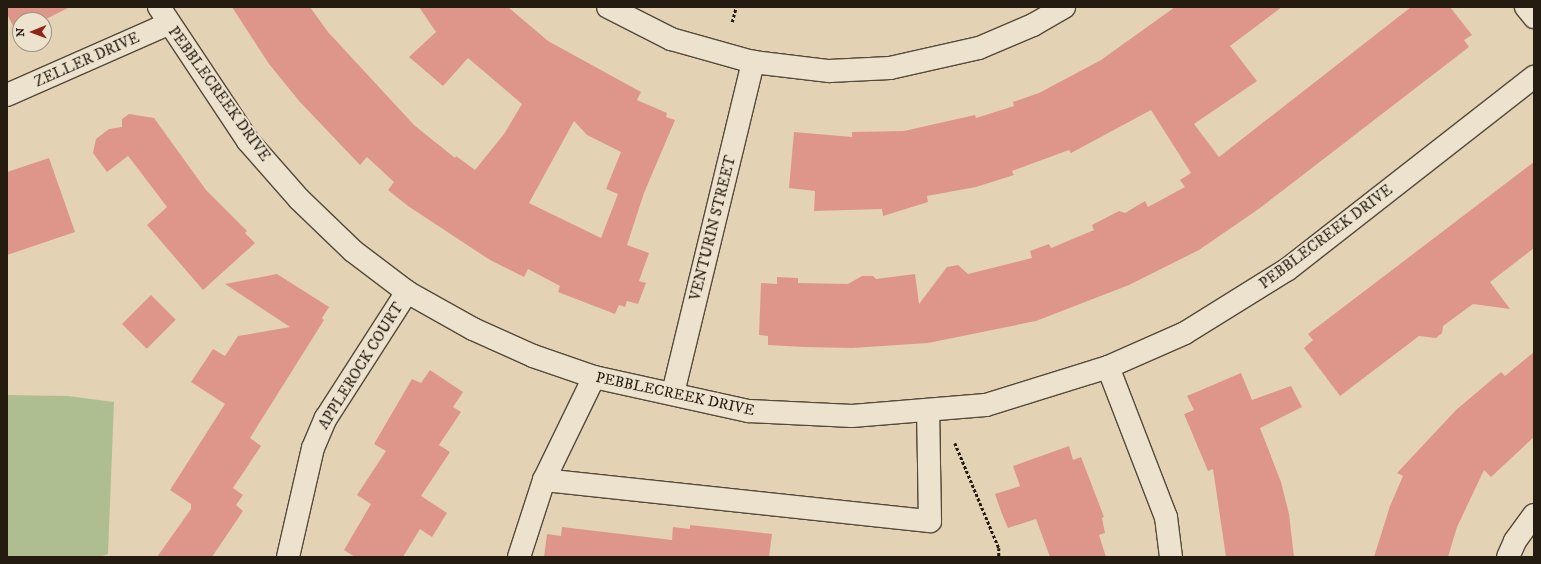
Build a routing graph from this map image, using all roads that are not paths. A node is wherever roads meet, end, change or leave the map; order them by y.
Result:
1 (608, 7) edge
2 (1064, 7) edge
3 (1526, 7) edge
4 (163, 16) edge
5 (1534, 17) edge
6 (753, 62) junction
7 (1534, 77) edge
8 (7, 95) edge
9 (407, 292) junction
10 (1108, 367) junction
11 (594, 377) junction
12 (673, 394) junction
13 (928, 410) junction
14 (544, 480) junction
15 (1534, 515) edge
16 (288, 557) edge
17 (519, 557) edge
18 (1171, 557) edge
19 (1508, 557) edge

1 - 6 street
2 - 6 street
3 - 5 street
4 - 8 street, ZELLER DRIVE
4 - 9 street, PEBBLECREEK DRIVE
6 - 12 street, VENTURIN STREET
7 - 10 street, PEBBLECREEK DRIVE
9 - 11 street, PEBBLECREEK DRIVE
9 - 16 street, APPLEROCK COURT
10 - 13 street, PEBBLECREEK DRIVE
10 - 18 street
11 - 12 street, PEBBLECREEK DRIVE
11 - 14 street
12 - 13 street, PEBBLECREEK DRIVE
13 - 14 street
14 - 17 street
15 - 19 street

